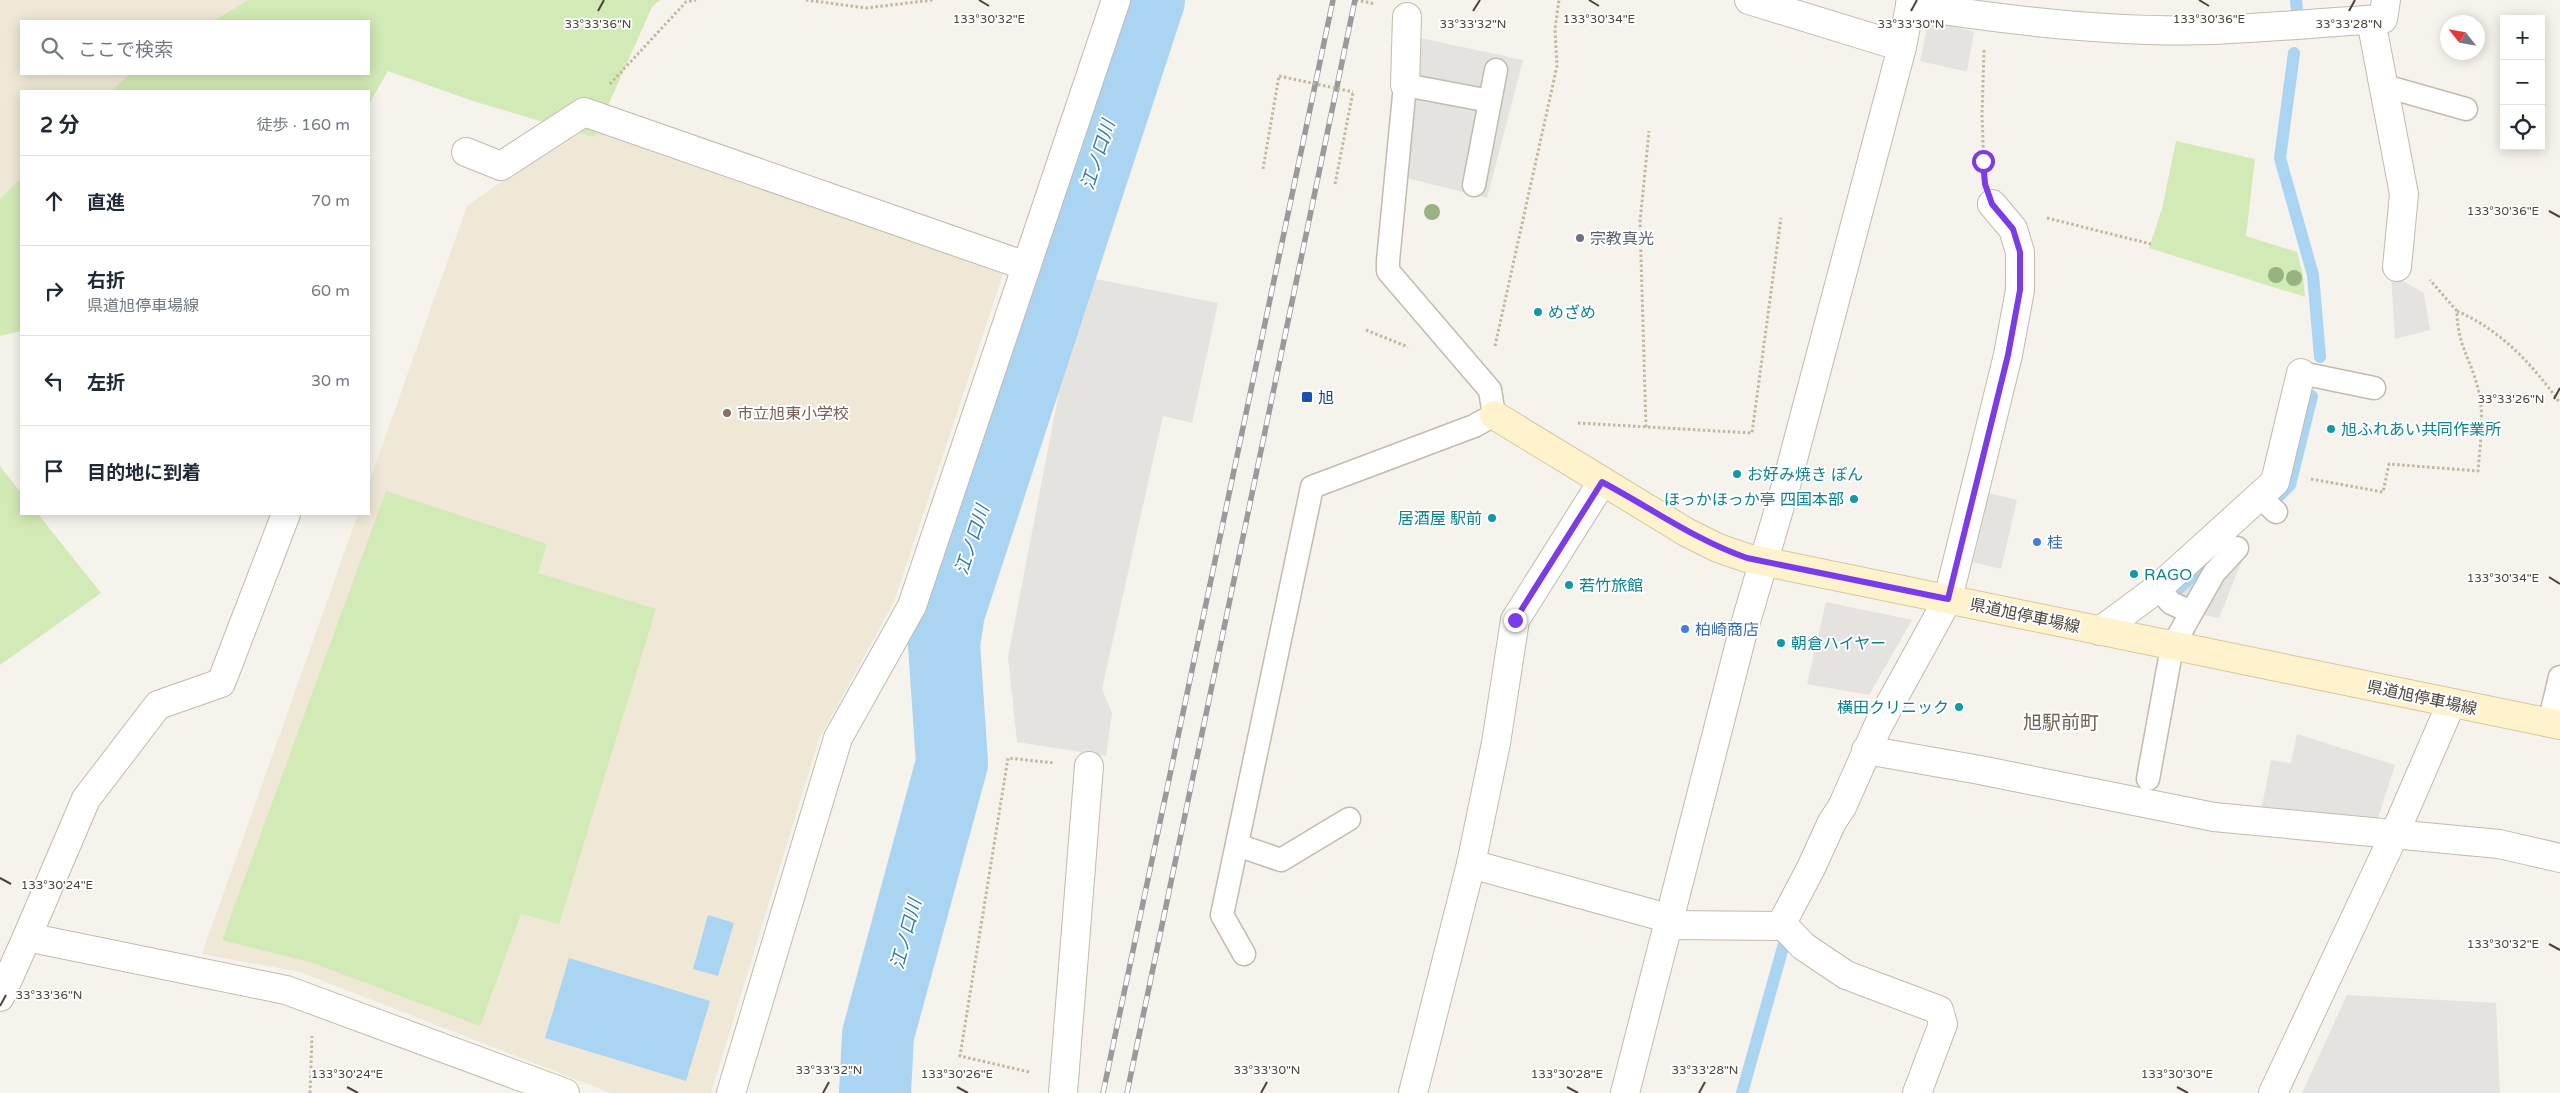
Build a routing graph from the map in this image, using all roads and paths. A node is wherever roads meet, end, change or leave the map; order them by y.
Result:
1 (696, 0) edge
2 (806, 0) edge
3 (933, 0) edge
4 (1116, 0) edge
5 (1559, 0) edge
6 (1749, 0) edge
7 (1911, 2) edge
8 (1984, 9) edge
9 (2379, 10) edge
10 (1407, 17) dead end
11 (1902, 46) junction
12 (1496, 70) dead end
13 (1405, 85) junction
14 (2385, 86) junction
15 (1490, 101) junction
16 (2466, 109) dead end
17 (584, 112) junction
18 (1649, 130) dead end
19 (466, 152) dead end
20 (1262, 168) dead end
21 (1335, 184) dead end
22 (1474, 184) dead end
23 (1992, 204) junction
24 (1781, 218) dead end
25 (2151, 244) dead end
26 (1026, 266) junction
27 (2397, 267) dead end
28 (2428, 278) dead end
29 (2457, 311) junction
30 (1493, 354) dead end
31 (2301, 373) joint
32 (2374, 388) dead end
33 (2560, 403) edge
34 (1494, 415) junction
35 (1620, 427) dead end
36 (1646, 427) junction
37 (2309, 479) dead end
38 (1602, 482) junction
39 (286, 515) edge
40 (2237, 548) dead end
41 (1764, 562) junction
42 (2206, 566) junction
43 (2164, 596) junction
44 (1948, 599) junction
45 (2191, 612) junction
46 (2100, 631) junction
47 (2172, 647) junction
48 (2560, 677) edge
49 (2451, 704) junction
50 (2554, 724) edge
51 (1866, 750) junction
52 (1089, 766) joint
53 (2148, 778) dead end
54 (1349, 819) dead end
55 (2395, 833) junction
56 (1237, 844) junction
57 (2560, 858) edge
58 (1471, 864) junction
59 (1670, 922) junction
60 (1781, 925) junction
61 (27, 937) junction
62 (1244, 954) dead end
63 (0, 998) edge
64 (314, 1001) junction
65 (1064, 1086) edge
66 (310, 1093) edge
67 (565, 1093) edge
68 (731, 1093) edge
69 (1414, 1093) edge
70 (1624, 1093) edge
71 (1916, 1093) edge
72 (2273, 1093) edge

1 - 17 path
2 - 3 path
4 - 26 street
5 - 30 path
6 - 11 street
7 - 8 street
7 - 11 street
8 - 9 street
8 - 23 path
9 - 14 street
10 - 13 street
11 - 41 street
12 - 15 lane
13 - 15 lane
13 - 34 lane
14 - 16 lane
14 - 27 street
15 - 22 lane
17 - 19 street
17 - 26 street
18 - 36 path
20 - 21 path, bridge
23 - 25 path
23 - 44 street
24 - 36 path
26 - 68 street
28 - 29 path
29 - 33 path
29 - 37 path
31 - 32 lane
31 - 42 street
34 - 38 main road, 県道旭停車場線
34 - 56 lane
35 - 36 path
38 - 41 main road, 県道旭停車場線
38 - 58 street
39 - 61 street
40 - 42 lane
41 - 44 main road, 県道旭停車場線
41 - 59 street
42 - 43 street
42 - 45 lane
43 - 45 lane
43 - 46 street
44 - 46 main road, 県道旭停車場線
44 - 51 street
45 - 47 lane
46 - 47 main road, 県道旭停車場線
47 - 49 main road, 県道旭停車場線
47 - 53 lane
48 - 50 lane
49 - 50 main road, 県道旭停車場線
49 - 55 street
51 - 55 street
51 - 60 street
52 - 65 street
52 - 65 path
54 - 56 lane
55 - 57 street
55 - 72 street
56 - 62 lane
58 - 59 street
58 - 69 street
59 - 60 street
59 - 70 street
60 - 71 street
61 - 63 street
61 - 64 street
64 - 66 path
64 - 67 street

